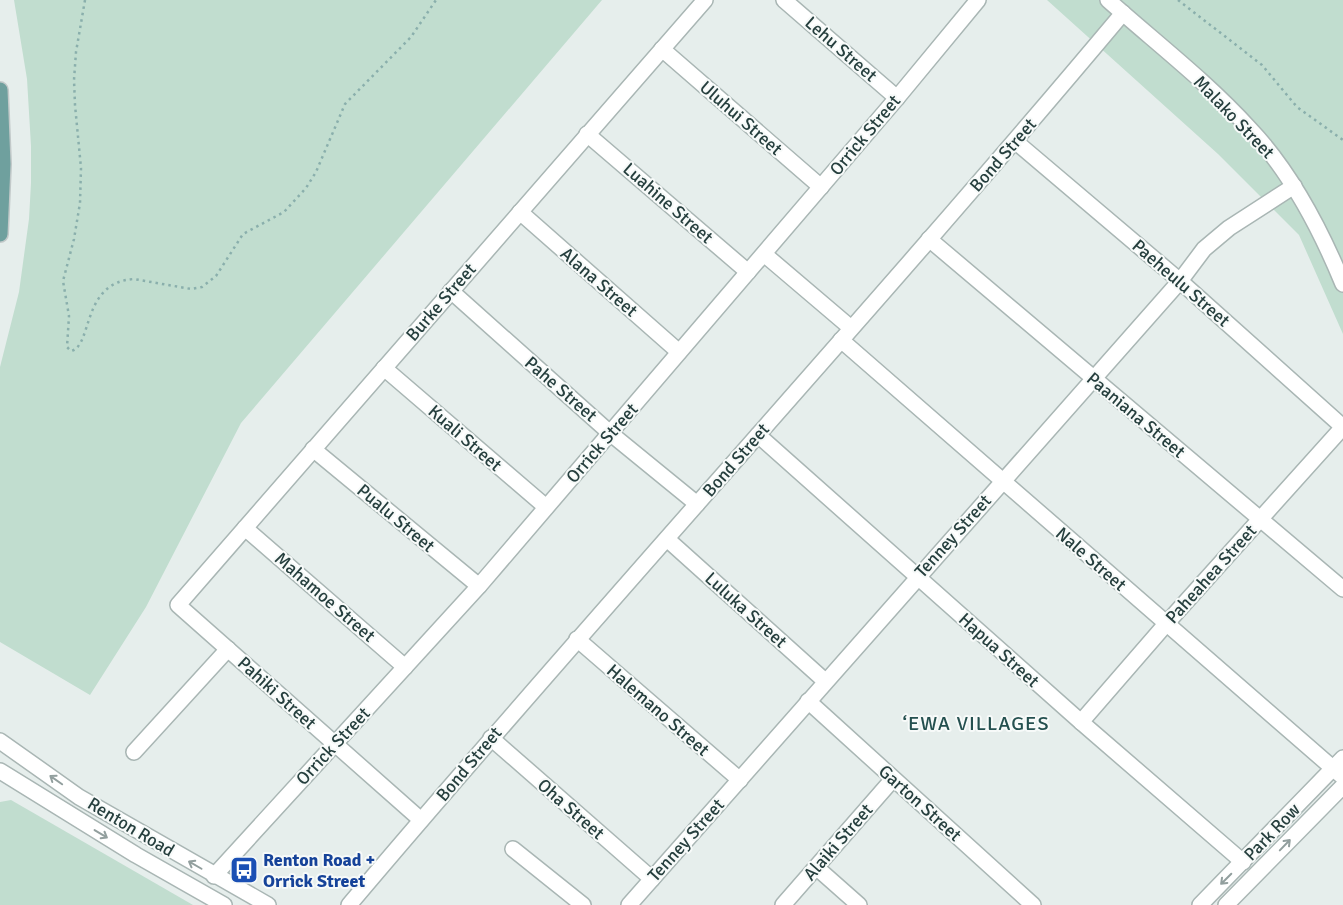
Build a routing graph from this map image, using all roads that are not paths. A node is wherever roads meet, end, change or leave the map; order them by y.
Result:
1 (705, 0) edge
2 (784, 0) edge
3 (1108, 0) edge
4 (970, 3) edge
5 (1123, 13) junction
6 (662, 49) junction
7 (0, 90) edge
8 (897, 98) junction
9 (588, 134) junction
10 (1016, 142) junction
11 (1294, 186) junction
12 (821, 187) junction
13 (520, 212) junction
14 (0, 234) edge
15 (929, 239) junction
16 (764, 254) junction
17 (748, 272) junction
18 (1180, 281) junction
19 (1343, 284) edge
20 (450, 292) junction
21 (851, 328) junction
22 (841, 340) junction
23 (679, 352) junction
24 (384, 368) junction
25 (1092, 378) junction
26 (1343, 427) edge
27 (610, 432) junction
28 (758, 435) junction
29 (313, 449) junction
30 (1002, 481) junction
31 (698, 504) junction
32 (546, 507) junction
33 (1261, 520) junction
34 (245, 528) junction
35 (667, 539) junction
36 (917, 577) junction
37 (479, 586) junction
38 (1343, 589) edge
39 (178, 605) joint
40 (1166, 624) junction
41 (577, 639) junction
42 (228, 649) junction
43 (405, 667) junction
44 (825, 680) junction
45 (808, 701) junction
46 (1080, 722) junction
47 (490, 738) junction
48 (0, 741) edge
49 (335, 745) junction
50 (134, 752) dead end
51 (1340, 768) edge
52 (0, 771) edge
53 (893, 779) junction
54 (740, 780) junction
55 (1343, 786) edge
56 (421, 820) junction
57 (513, 849) dead end
58 (1243, 862) junction
59 (816, 866) junction
60 (214, 876) junction
61 (652, 879) junction
62 (201, 900) edge
63 (224, 905) edge
64 (268, 905) edge
65 (349, 905) edge
66 (583, 905) edge
67 (629, 905) edge
68 (783, 905) edge
69 (859, 905) edge
70 (1033, 905) edge
71 (1200, 905) edge
72 (1226, 905) edge

1 - 6 street, Burke Street
2 - 8 street, Lehu Street
3 - 5 street, Malako Street
4 - 8 street, Orrick Street
5 - 10 street, Bond Street
5 - 11 street, Malako Street
6 - 9 street, Burke Street
6 - 12 street, Uluhui Street
7 - 14 main road
8 - 12 street, Orrick Street
9 - 13 street, Burke Street
9 - 17 street, Luahine Street
10 - 15 street, Bond Street
10 - 18 street, Paeheulu Street
11 - 18 street, Tenney Street
11 - 19 street, Malako Street
12 - 16 street, Orrick Street
13 - 20 street, Burke Street
13 - 23 street, Alana Street
15 - 21 street, Bond Street
15 - 25 street, Paaniana Street
16 - 17 street, Orrick Street
16 - 21 street
17 - 23 street, Orrick Street
18 - 25 street, Tenney Street
18 - 26 street, Paeheulu Street
20 - 24 street, Burke Street
20 - 27 street, Pahe Street
21 - 22 street, Bond Street
22 - 28 street, Bond Street
22 - 30 street, Nale Street
23 - 27 street, Orrick Street
24 - 29 street, Burke Street
24 - 32 street, Kuali Street
25 - 30 street, Tenney Street
25 - 33 street, Paaniana Street
26 - 33 street, Paheahea Street
27 - 31 street, Pahe Street
27 - 32 street, Orrick Street
28 - 31 street, Bond Street
28 - 36 street, Hapua Street
29 - 34 street, Burke Street
29 - 37 street, Pualu Street
30 - 36 street, Tenney Street
30 - 40 street, Nale Street
31 - 35 street, Bond Street
32 - 37 street, Orrick Street
33 - 38 street, Paaniana Street
33 - 40 street, Paheahea Street
34 - 39 street, Burke Street
34 - 43 street, Mahamoe Street
35 - 41 street, Bond Street
35 - 44 street, Luluka Street
36 - 44 street, Tenney Street
36 - 46 street, Hapua Street
37 - 43 street, Orrick Street
39 - 42 street, Pahiki Street
40 - 46 street, Paheahea Street
40 - 51 street, Nale Street
41 - 47 street, Bond Street
41 - 54 street, Halemano Street
42 - 49 street, Pahiki Street
42 - 50 street
43 - 49 street, Orrick Street
44 - 45 street, Tenney Street
45 - 53 street, Garton Street
45 - 54 street, Tenney Street
46 - 58 street, Hapua Street
47 - 56 street, Bond Street
47 - 61 street, Oha Street
60 -> 48 street, Renton Road
49 - 56 street, Pahiki Street
49 - 60 street, Orrick Street
51 - 58 street, Park Row
52 -> 62 street, Renton Road
53 - 59 street, Alaiki Street
53 - 70 street, Garton Street
54 - 61 street, Tenney Street
72 -> 55 street, Park Row
56 - 65 street, Bond Street
57 - 66 street
58 -> 71 street, Park Row
59 - 68 street, Alaiki Street
59 - 69 street
60 - 64 street, Renton Road
61 - 67 street, Tenney Street
62 - 63 street, Renton Road

